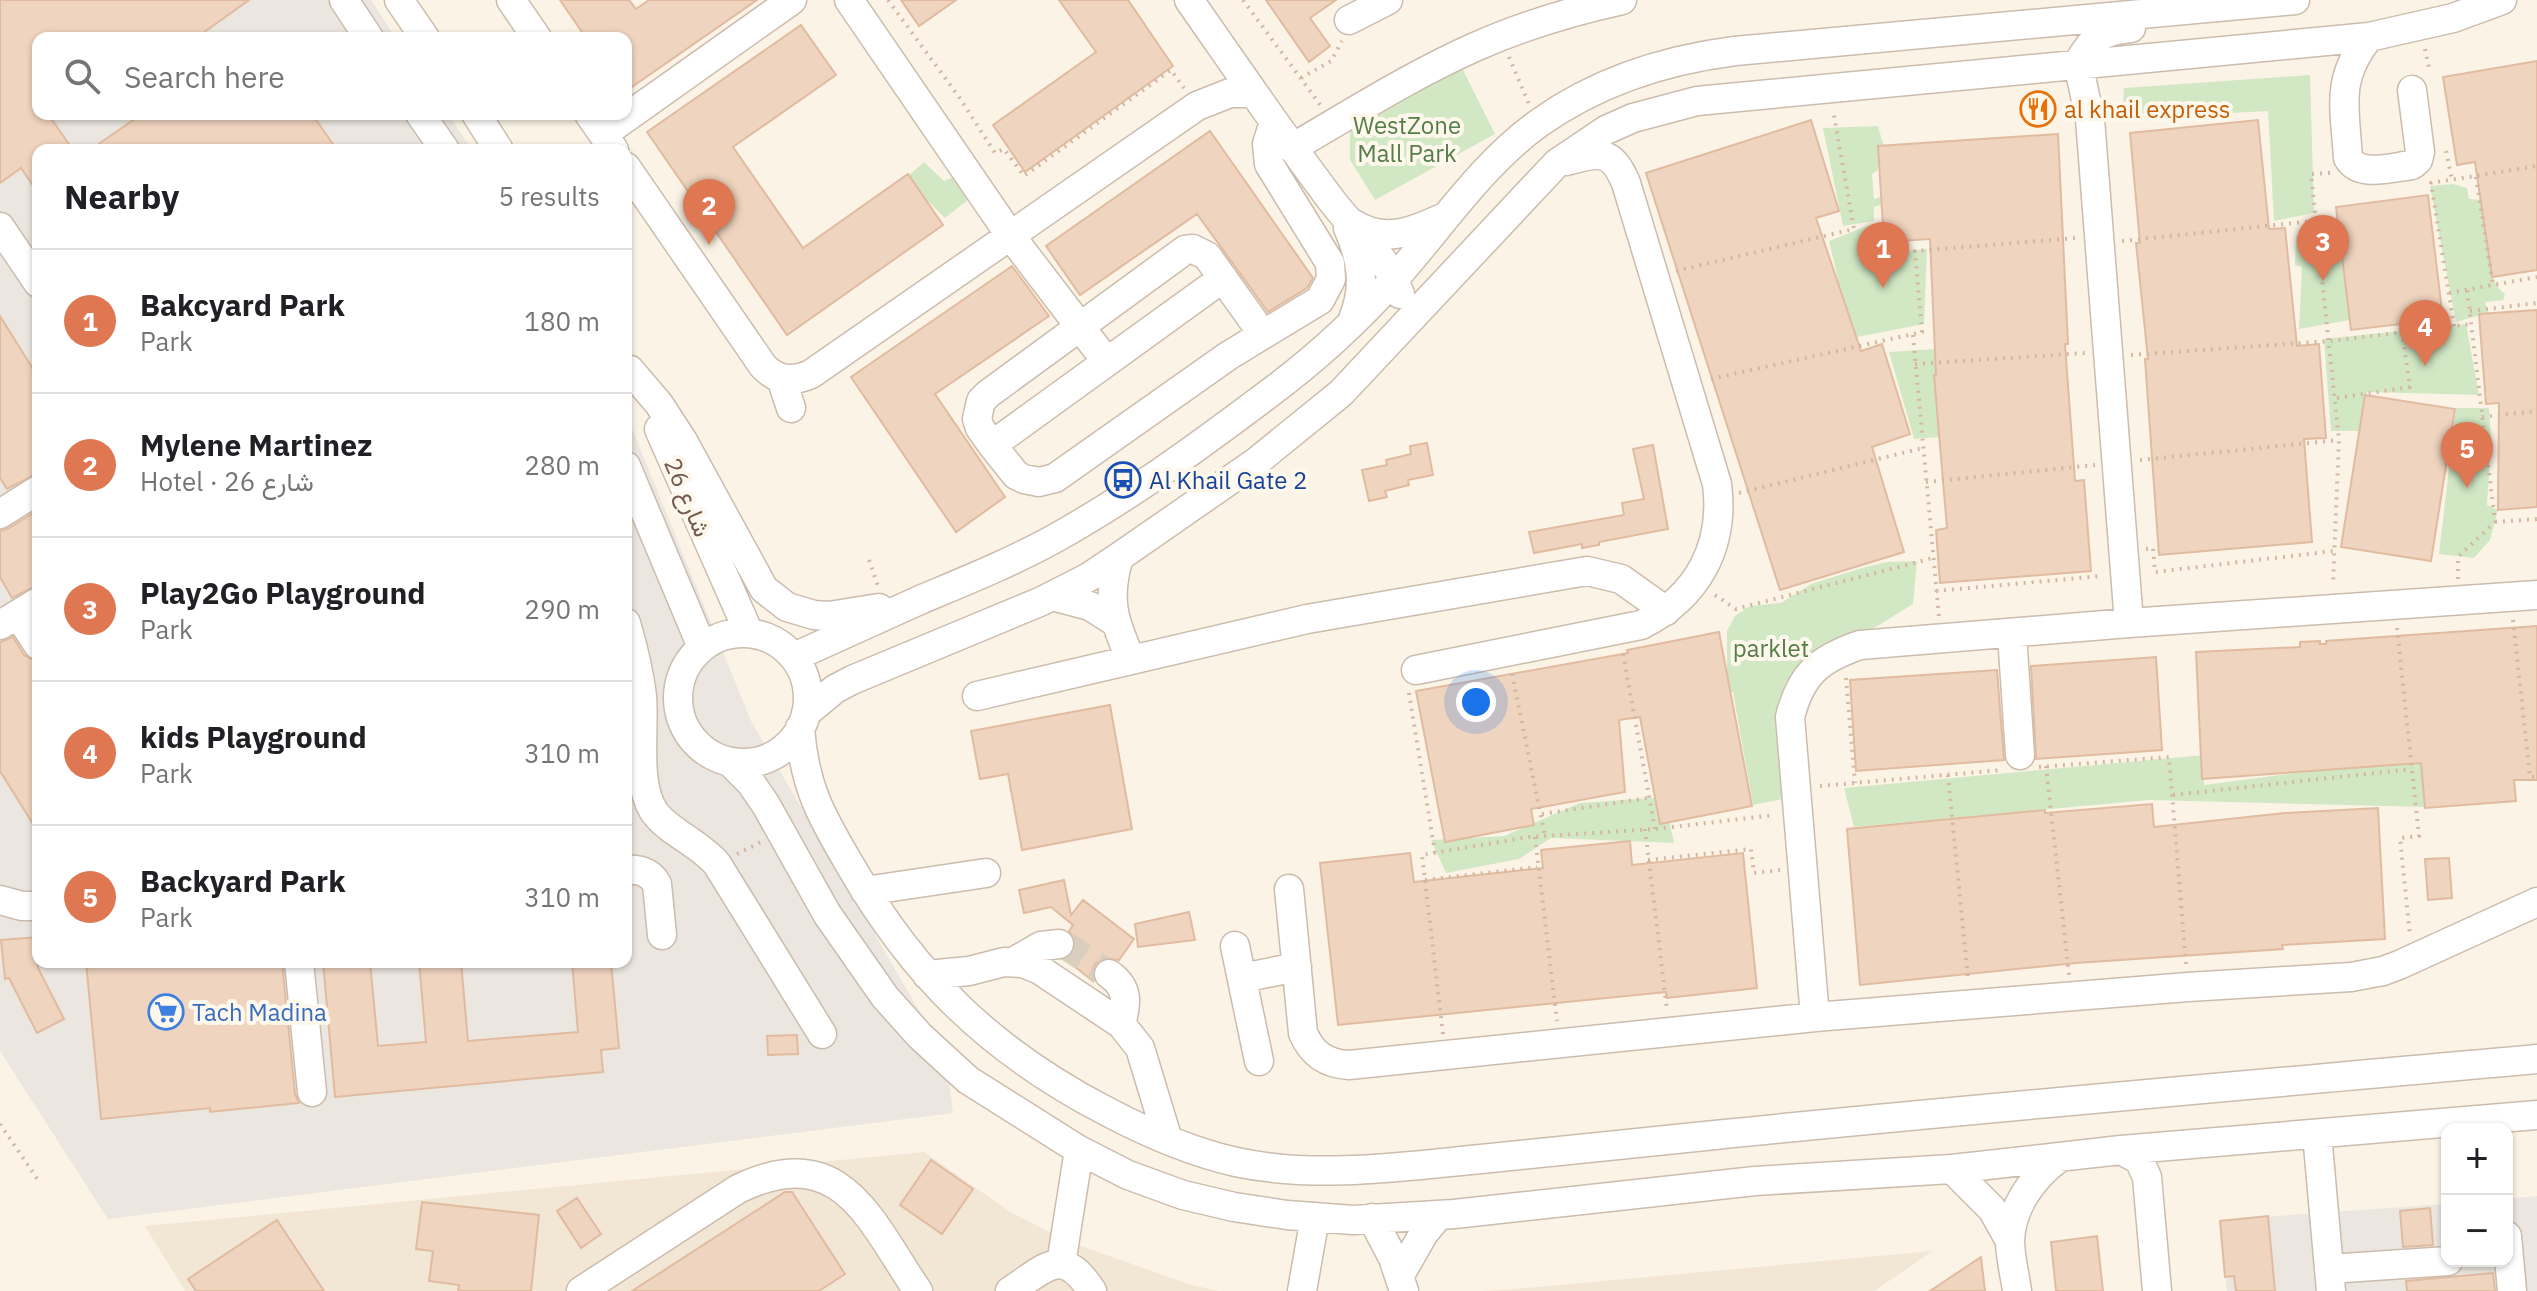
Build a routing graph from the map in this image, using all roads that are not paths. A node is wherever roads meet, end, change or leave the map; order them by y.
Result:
1 (344, 0) edge
2 (399, 0) edge
3 (511, 0) edge
4 (792, 0) edge
5 (849, 0) edge
6 (1189, 0) edge
7 (1388, 0) edge
8 (2295, 0) edge
9 (2502, 0) edge
10 (1612, 1) edge
11 (2189, 10) junction
12 (1349, 20) road end
13 (365, 32) edge
14 (421, 32) edge
15 (533, 32) edge
16 (2369, 37) junction
17 (2310, 43) junction
18 (2115, 62) junction
19 (2078, 63) junction
20 (2344, 82) junction
21 (2412, 90) dead end
22 (1254, 93) junction
23 (1653, 110) junction
24 (632, 112) edge
25 (2090, 119) junction
26 (424, 120) edge
27 (480, 120) edge
28 (621, 120) edge
29 (1274, 122) junction
30 (602, 133) edge
31 (441, 144) edge
32 (495, 144) edge
33 (1292, 148) junction
34 (1557, 163) junction
35 (632, 176) edge
36 (1626, 183) junction
37 (1341, 213) junction
38 (1448, 215) junction
39 (0, 227) edge
40 (1010, 235) junction
41 (32, 274) edge
42 (1223, 278) junction
43 (1395, 278) junction
44 (1353, 320) junction
45 (1080, 327) junction
46 (1262, 333) junction
47 (1395, 338) junction
48 (1107, 362) junction
49 (632, 371) edge
50 (632, 375) edge
51 (781, 378) junction
52 (791, 408) dead end
53 (992, 445) junction
54 (632, 485) edge
55 (32, 494) edge
56 (0, 514) edge
57 (1119, 557) junction
58 (1052, 596) junction
59 (2524, 596) edge
60 (919, 601) junction
61 (1666, 611) junction
62 (19, 614) edge
63 (1115, 622) junction
64 (2129, 623) junction
65 (749, 633) junction
66 (2012, 634) junction
67 (32, 635) edge
68 (632, 645) edge
69 (702, 647) junction
70 (794, 657) junction
71 (1131, 660) junction
72 (1416, 670) road end
73 (977, 696) dead end
74 (803, 721) junction
75 (730, 762) junction
76 (2020, 764) road end
77 (632, 870) edge
78 (986, 873) dead end
79 (1289, 889) dead end
80 (865, 891) junction
81 (0, 900) edge
82 (2537, 902) edge
83 (32, 906) edge
84 (662, 935) dead end
85 (1059, 944) dead end
86 (1235, 946) dead end
87 (1013, 962) junction
88 (1297, 967) junction
89 (300, 968) edge
90 (1109, 974) tunnel mouth
91 (927, 975) junction
92 (1242, 978) junction
93 (1815, 1017) junction
94 (1121, 1024) junction
95 (822, 1034) dead end
96 (2537, 1059) edge
97 (1259, 1061) dead end
98 (312, 1092) dead end
99 (2537, 1115) edge
100 (2504, 1123) edge
101 (2441, 1128) edge
102 (2317, 1134) junction
103 (1168, 1140) junction
104 (1079, 1150) junction
105 (2121, 1150) junction
106 (2059, 1158) junction
107 (1952, 1169) junction
108 (1439, 1215) junction
109 (1315, 1217) junction
110 (1372, 1218) junction
111 (2010, 1241) junction
112 (2441, 1262) edge
113 (1061, 1264) junction
114 (2510, 1267) edge
115 (2330, 1280) edge
116 (1402, 1283) edge
117 (581, 1291) edge
118 (918, 1291) edge
119 (1010, 1291) edge
120 (1092, 1291) edge
121 (1302, 1291) edge
122 (2017, 1291) edge
123 (2157, 1291) edge
124 (2512, 1291) edge

1 - 13 street
2 - 14 street
3 - 15 street
4 - 24 street
5 - 40 street
6 - 22 street
7 - 12 street
8 - 11 street
9 - 16 street
10 - 33 street
11 - 19 street
11 - 38 street
16 - 17 street
16 - 20 street
17 - 18 street
17 - 20 street
18 - 19 street
18 - 25 street
19 - 23 street
19 - 25 street
20 - 21 street
22 - 29 street
22 - 40 street
23 - 34 street
23 - 36 street
25 - 64 street
26 - 31 street
27 - 32 street
28 - 30 street
29 - 33 street
29 - 46 street
33 - 37 street
34 - 36 street
34 - 47 street
35 - 51 street
36 - 61 street
37 - 38 street
37 - 43 street
37 - 44 street
38 - 43 street
39 - 41 street
40 - 45 street
40 - 51 street
42 - 45 street
42 - 46 street
42 - 48 street
43 - 44 street
43 - 47 street
44 - 60 street
45 - 48 street
45 - 53 street
46 - 53 street
47 - 57 street
48 - 53 street
49 - 60 street
50 - 65 street, شارع 26
51 - 52 street
54 - 69 street, شارع 26
55 - 56 street
57 - 58 street
57 - 63 street
58 - 63 street
58 - 74 street
59 - 64 street
60 - 70 street
61 - 71 street
61 - 72 street
62 - 67 street
63 - 71 street
64 - 66 street
65 - 69 street
65 - 70 street
66 - 76 street
66 - 93 street
68 - 95 street
69 - 75 street
70 - 74 street
71 - 73 street
74 - 75 street
74 - 80 street
75 - 104 street
77 - 84 street
78 - 80 street
79 - 88 street
80 - 91 street
81 - 83 street
82 - 93 street
85 - 87 street
86 - 92 street
87 - 91 street
87 - 94 street
88 - 92 street
88 - 93 street
89 - 98 street
90 - 94 street
91 - 103 street
92 - 97 street
94 - 103 street
96 - 103 street
99 - 100 street
101 - 102 street
102 - 105 street
102 - 115 street
104 - 109 street
104 - 113 street
105 - 106 street
105 - 123 street
106 - 107 street
106 - 111 street
107 - 108 street
107 - 111 street
108 - 110 street
108 - 116 street
109 - 110 street
109 - 121 street
110 - 116 street
111 - 122 street
112 - 115 street
113 - 119 street
113 - 120 street
114 - 124 street
117 - 118 street

